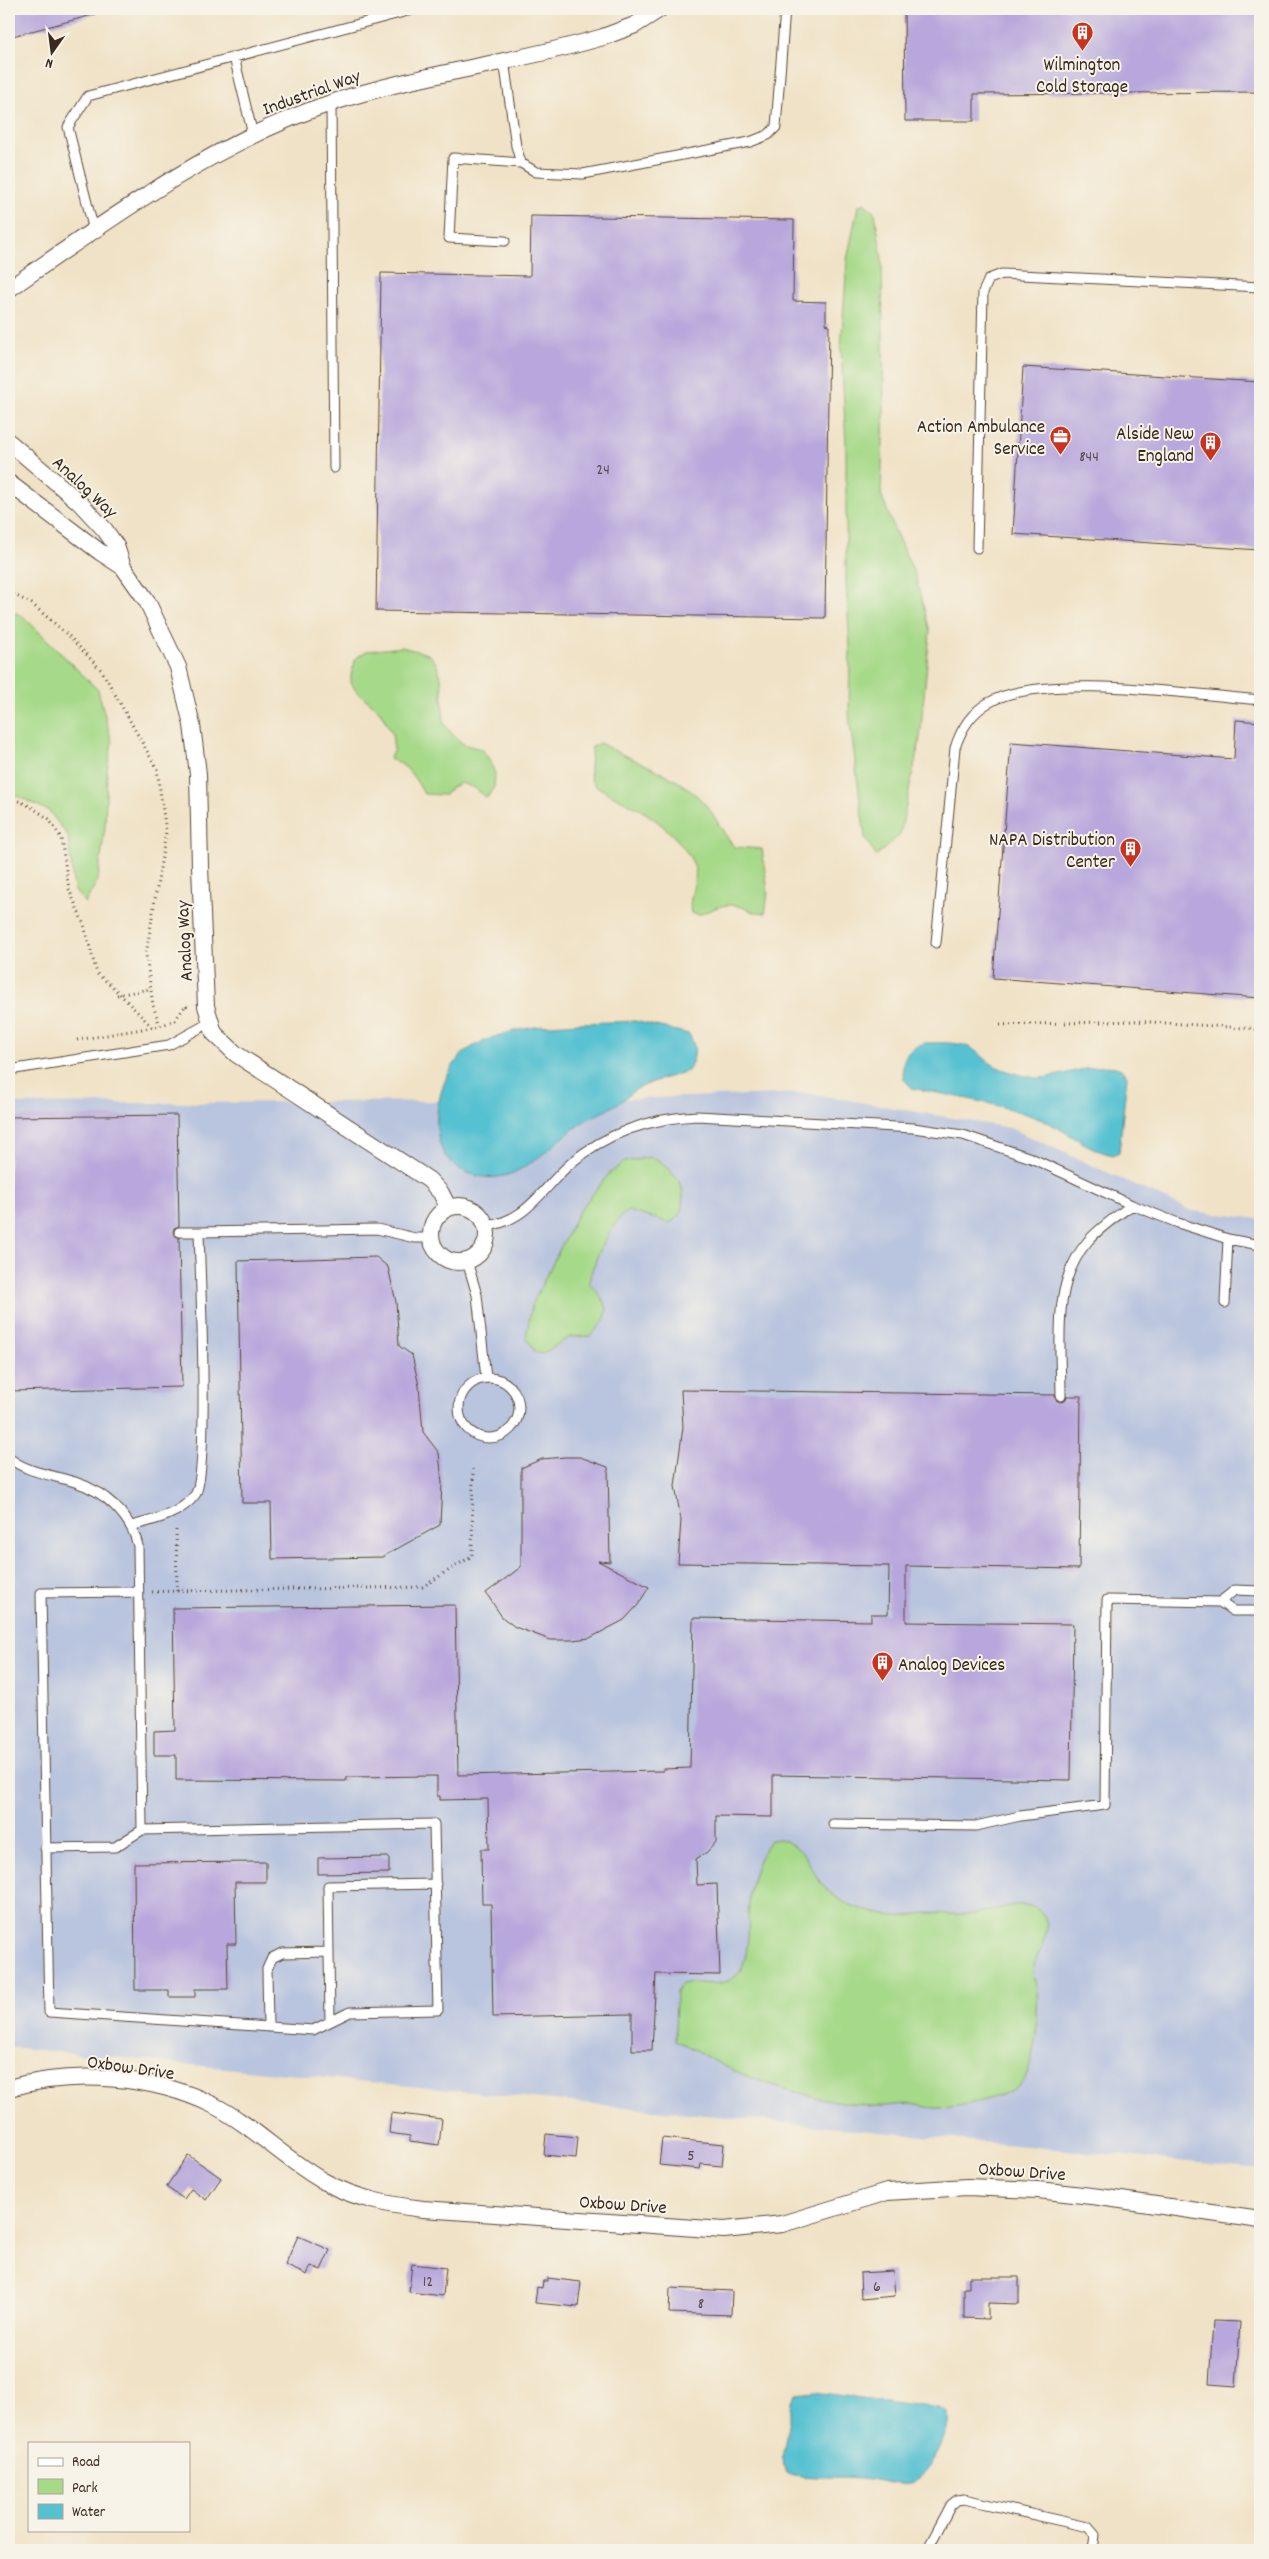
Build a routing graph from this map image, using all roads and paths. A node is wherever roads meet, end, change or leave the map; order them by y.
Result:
1 (415, 9) edge
2 (660, 9) edge
3 (785, 9) edge
4 (234, 57) junction
5 (504, 60) junction
6 (331, 103) junction
7 (252, 135) junction
8 (521, 163) junction
9 (94, 231) junction
10 (505, 241) dead end
11 (1260, 287) edge
12 (9, 289) edge
13 (9, 442) edge
14 (334, 468) dead end
15 (9, 483) edge
16 (977, 548) dead end
17 (123, 566) junction
18 (9, 592) edge
19 (1260, 700) edge
20 (9, 797) edge
21 (936, 943) dead end
22 (150, 989) junction
23 (118, 995) junction
24 (186, 1005) dead end
25 (209, 1023) junction
26 (1000, 1025) dead end
27 (160, 1026) junction
28 (153, 1028) junction
29 (1260, 1029) edge
30 (77, 1040) dead end
31 (9, 1070) edge
32 (1132, 1205) junction
33 (448, 1207) junction
34 (486, 1226) junction
35 (179, 1232) dead end
36 (199, 1232) junction
37 (430, 1238) junction
38 (1228, 1239) junction
39 (1260, 1246) edge
40 (468, 1261) junction
41 (1225, 1303) dead end
42 (486, 1378) junction
43 (1061, 1396) dead end
44 (9, 1458) edge
45 (473, 1469) dead end
46 (172, 1513) junction
47 (130, 1526) junction
48 (177, 1591) junction
49 (1260, 1591) edge
50 (138, 1592) junction
51 (1220, 1602) junction
52 (1260, 1612) edge
53 (833, 1824) dead end
54 (142, 1830) junction
55 (46, 1848) junction
56 (436, 1884) junction
57 (330, 1952) junction
58 (330, 2021) junction
59 (268, 2027) junction
60 (9, 2088) edge
61 (1260, 2220) edge
62 (927, 2550) edge
63 (1093, 2550) edge

1 - 4 lane
2 - 5 street, Industrial Way
3 - 8 lane
4 - 7 lane
4 - 9 lane
5 - 6 street, Industrial Way
5 - 8 lane
6 - 7 street, Industrial Way
6 - 14 lane
7 - 9 street, Industrial Way
8 - 10 lane
9 - 12 street, Industrial Way
11 - 16 lane
13 - 17 street, Analog Way
15 - 17 street, Analog Way
17 - 25 street, Analog Way
18 - 22 path
19 - 21 lane
20 - 23 path
22 - 23 path
22 - 27 path
23 - 28 path
24 - 27 path
25 - 31 lane
25 - 33 street
26 - 29 path
27 - 28 path
28 - 30 path
32 - 34 lane
32 - 38 lane
32 - 43 lane
33 - 34 street
33 - 37 street
34 - 40 street
35 - 36 lane
36 - 37 lane
36 - 46 lane
37 - 40 street
38 - 39 lane
38 - 41 lane
40 - 42 lane
42 - 42 lane
44 - 47 lane
45 - 48 path
46 - 47 lane
46 - 48 path
47 - 50 lane
48 - 50 path
49 - 51 lane
50 - 54 lane
50 - 55 lane
51 - 52 lane
51 - 53 lane
54 - 55 lane
54 - 56 lane
55 - 59 lane
56 - 57 lane
56 - 58 lane
57 - 58 lane
57 - 59 lane
58 - 59 lane
60 - 61 street, Oxbow Drive
62 - 63 lane

